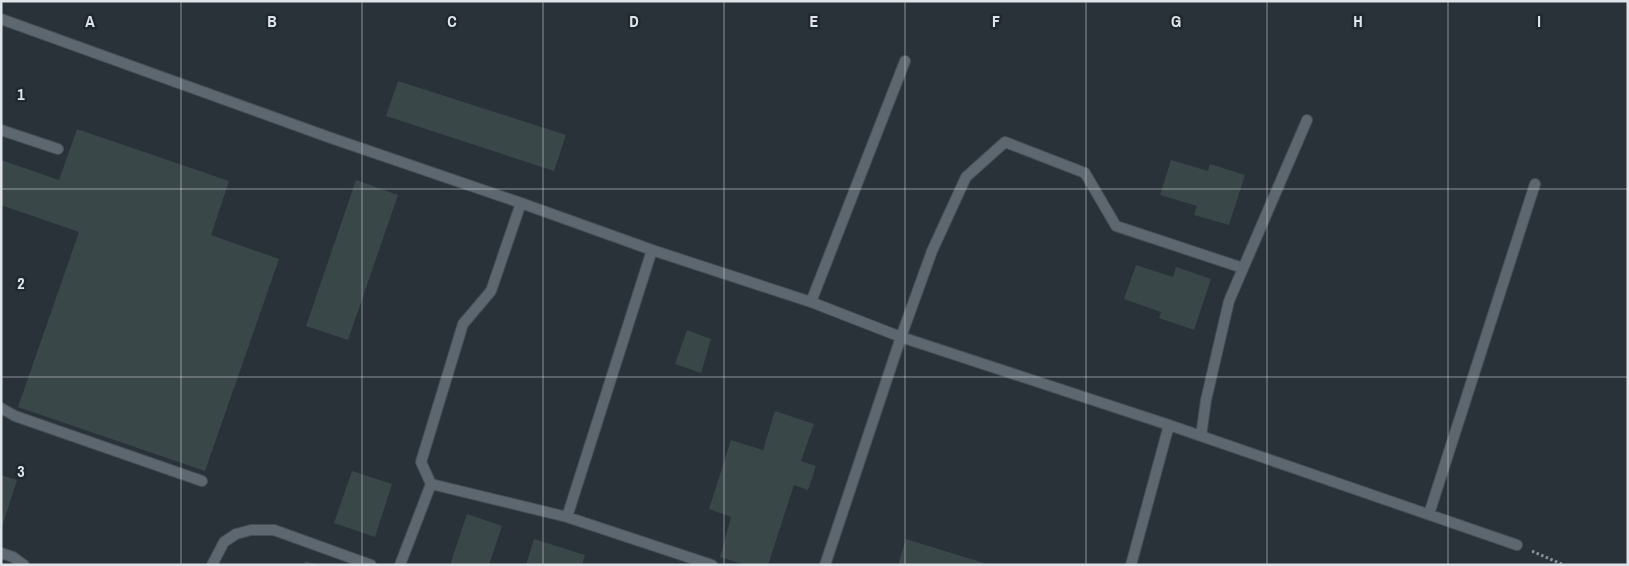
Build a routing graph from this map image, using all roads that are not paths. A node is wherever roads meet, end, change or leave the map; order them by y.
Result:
1 (1, 19) edge
2 (905, 61) dead end
3 (1307, 120) dead end
4 (1, 130) edge
5 (58, 149) dead end
6 (1534, 184) dead end
7 (521, 202) junction
8 (652, 250) junction
9 (1243, 268) junction
10 (811, 302) junction
11 (901, 337) junction
12 (1, 408) edge
13 (1169, 425) junction
14 (1201, 436) junction
15 (202, 481) dead end
16 (431, 484) junction
17 (1429, 514) junction
18 (567, 517) junction
19 (1518, 545) road end
20 (1, 553) edge
21 (709, 564) edge
22 (24, 565) edge
23 (212, 565) edge
24 (372, 565) edge
25 (400, 565) edge
26 (825, 565) edge
27 (1131, 565) edge

1 - 7 lane
2 - 10 lane
3 - 9 lane
4 - 5 lane
6 - 17 lane
7 - 8 lane
7 - 16 lane
8 - 10 lane
8 - 18 lane
9 - 11 lane
9 - 14 lane
10 - 11 lane
11 - 13 lane
11 - 26 lane
12 - 15 lane
13 - 14 lane
13 - 27 lane
14 - 17 lane
16 - 18 lane
16 - 25 lane
17 - 19 lane
18 - 21 lane
20 - 22 lane
23 - 24 lane

